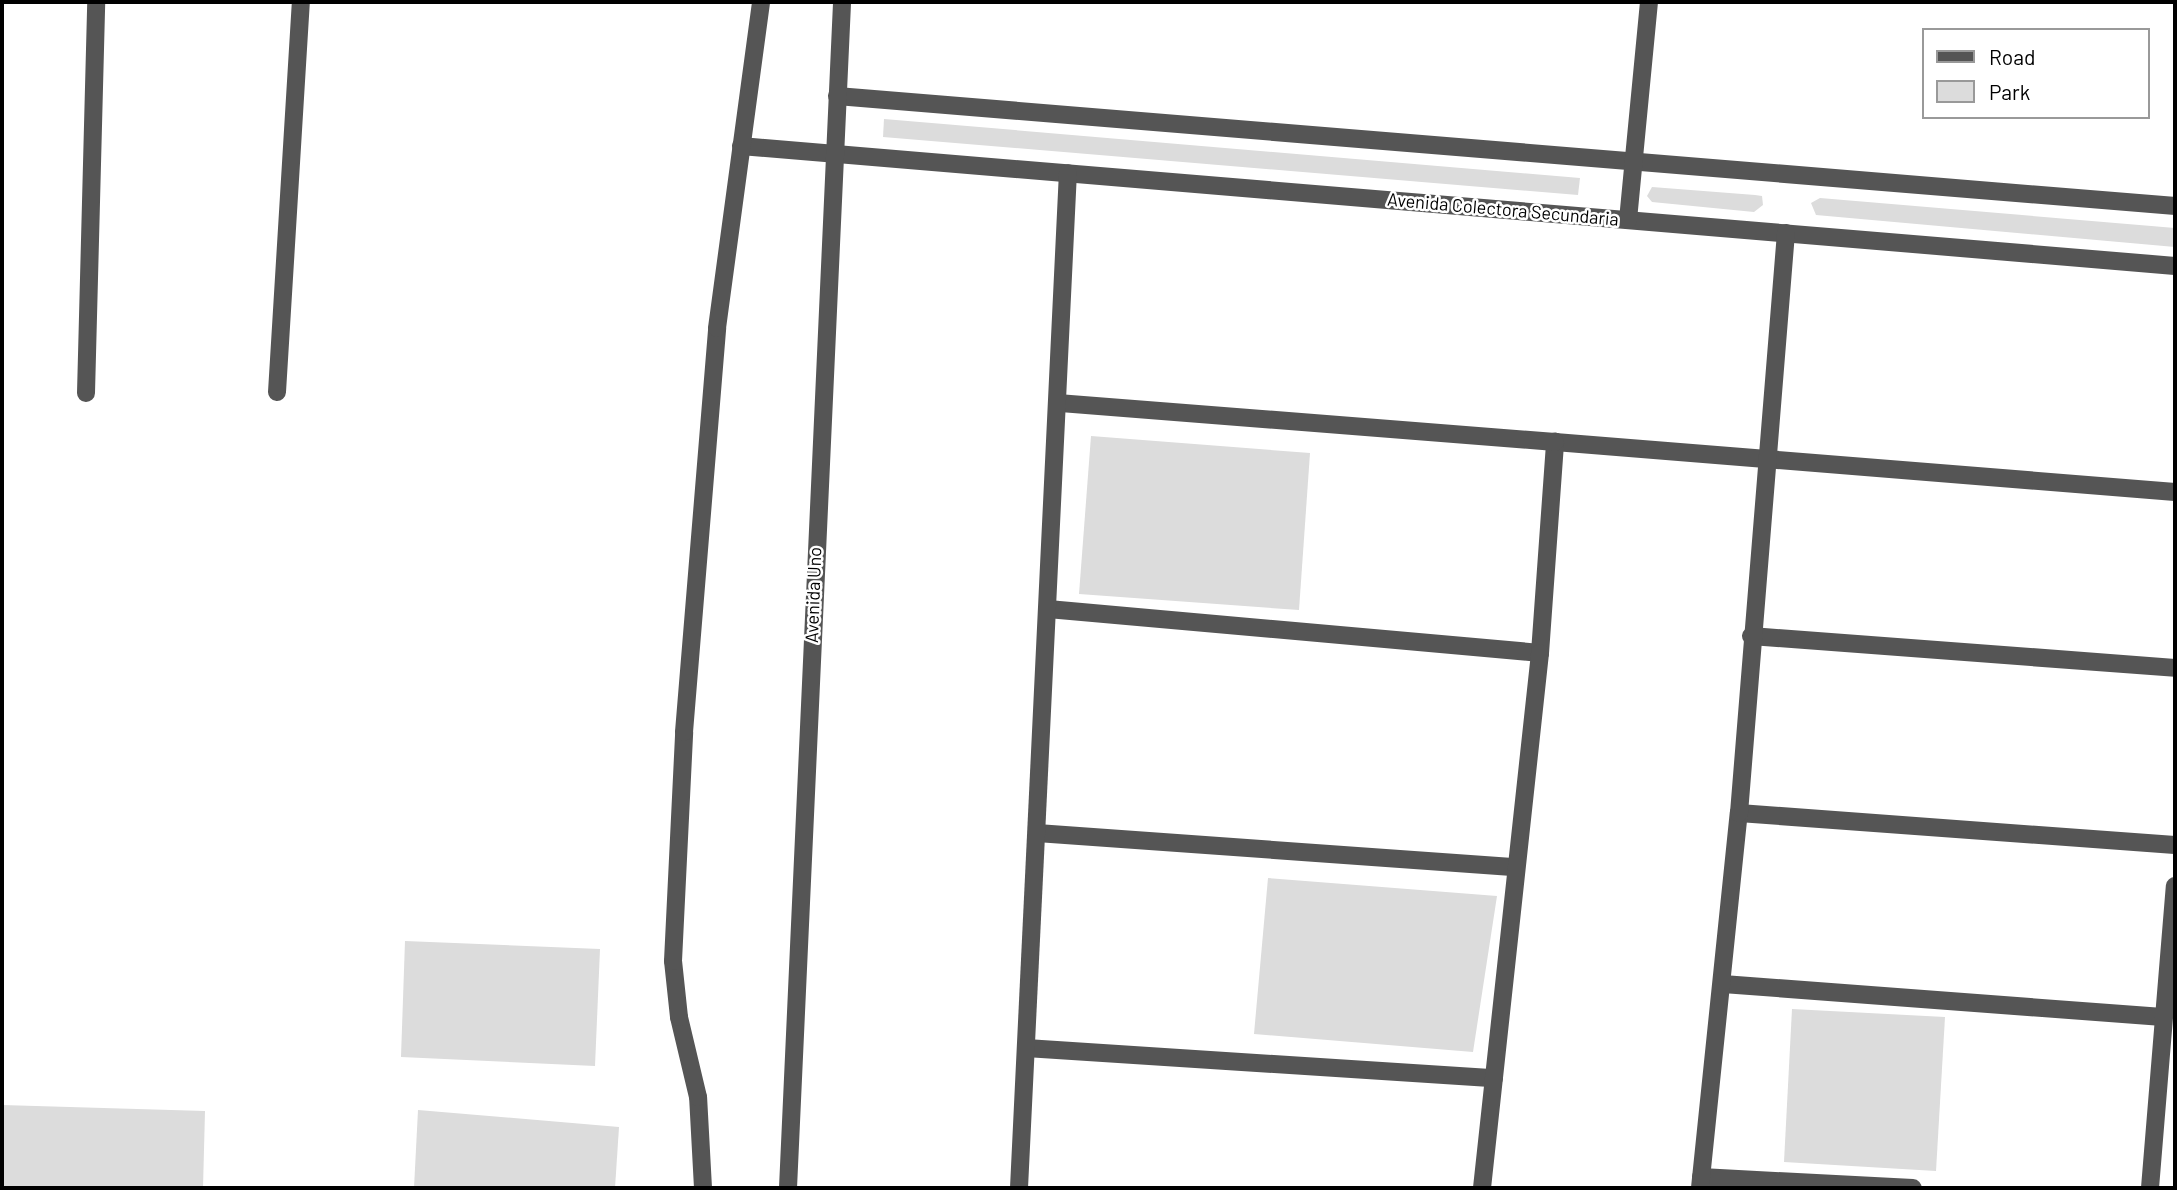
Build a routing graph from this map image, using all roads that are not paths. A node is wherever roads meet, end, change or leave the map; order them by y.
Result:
1 (96, 2) edge
2 (301, 2) edge
3 (761, 2) edge
4 (842, 2) edge
5 (1649, 2) edge
6 (837, 96) junction
7 (741, 146) junction
8 (832, 153) junction
9 (1634, 163) junction
10 (1068, 173) junction
11 (2175, 206) edge
12 (1628, 220) junction
13 (1786, 233) junction
14 (2175, 265) edge
15 (277, 392) dead end
16 (86, 393) dead end
17 (1058, 403) junction
18 (1555, 442) junction
19 (1768, 456) junction
20 (2175, 492) edge
21 (1048, 609) junction
22 (1751, 636) junction
23 (1540, 653) junction
24 (2175, 668) edge
25 (1739, 813) junction
26 (1037, 833) junction
27 (2175, 845) edge
28 (1516, 867) junction
29 (2175, 886) edge
30 (1723, 984) junction
31 (2163, 1017) junction
32 (1026, 1048) junction
33 (1494, 1078) junction
34 (1700, 1183) edge
35 (702, 1188) edge
36 (788, 1188) edge
37 (1019, 1188) edge
38 (1482, 1188) edge
39 (1913, 1188) edge
40 (2150, 1188) edge

1 - 16 street
2 - 15 street
3 - 7 street
4 - 6 street, Avenida Uno
5 - 9 street
6 - 8 street, Avenida Uno
6 - 9 street
7 - 8 street, Avenida Colectora Secundaria
7 - 35 street
8 - 10 street, Avenida Colectora Secundaria
8 - 36 street, Avenida Uno
9 - 11 street
9 - 12 street
10 - 12 street, Avenida Colectora Secundaria
10 - 17 street
12 - 13 street, Avenida Colectora Secundaria
13 - 14 street, Avenida Colectora Secundaria
13 - 19 street
17 - 18 street
17 - 21 street
18 - 19 street
18 - 23 street
19 - 20 street
19 - 22 street
21 - 23 street
21 - 26 street
22 - 24 street
22 - 25 street
23 - 28 street
25 - 27 street
25 - 30 street
26 - 28 street
26 - 32 street
28 - 33 street
29 - 31 street
30 - 31 street
30 - 34 street
31 - 40 street
32 - 33 street
32 - 37 street
33 - 38 street
34 - 39 street

